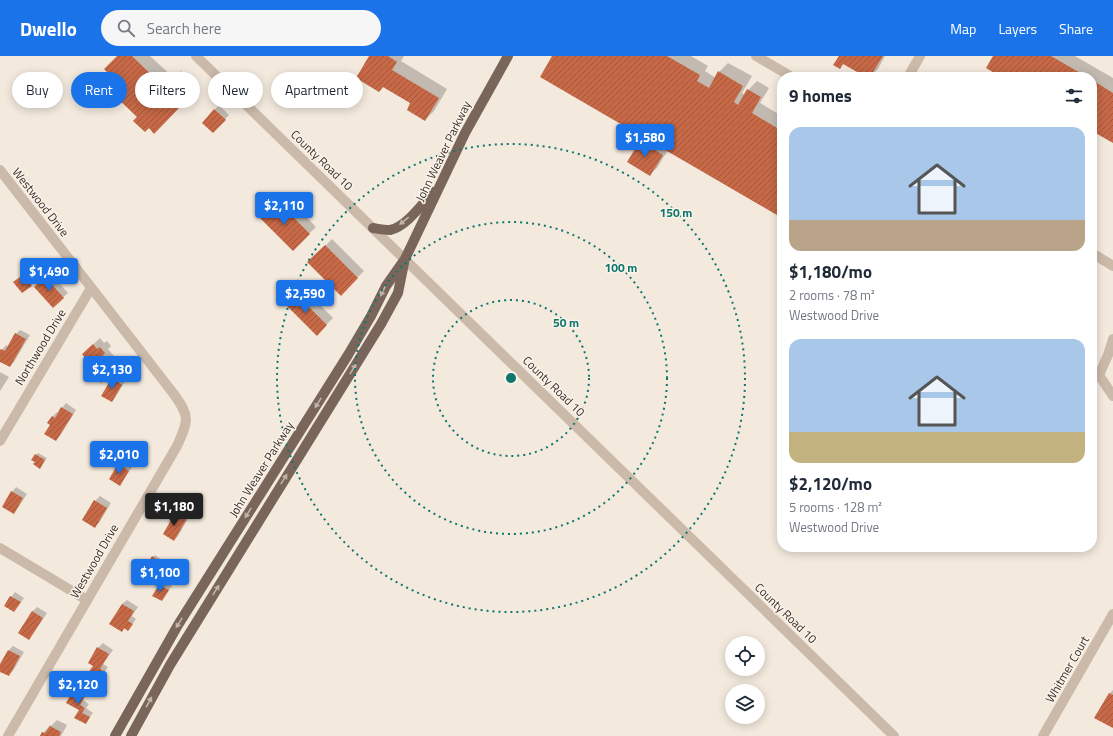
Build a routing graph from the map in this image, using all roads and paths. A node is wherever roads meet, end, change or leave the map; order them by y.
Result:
1 (508, 56) edge
2 (756, 56) edge
3 (920, 56) edge
4 (201, 58) edge
5 (783, 72) edge
6 (911, 72) edge
7 (0, 170) edge
8 (441, 183) junction
9 (374, 228) junction
10 (1097, 256) edge
11 (405, 259) junction
12 (1113, 266) edge
13 (91, 288) junction
14 (1113, 339) edge
15 (1113, 396) edge
16 (0, 441) edge
17 (0, 548) edge
18 (87, 600) junction
19 (1113, 614) edge
20 (8, 736) edge
21 (115, 736) edge
22 (131, 736) edge
23 (894, 736) edge
24 (1044, 736) edge

1 - 8 main road, John Weaver Parkway
2 - 5 street
3 - 6 street
4 - 9 street, County Road 10
7 - 13 street, Westwood Drive
8 -> 9 main road
8 - 11 main road, John Weaver Parkway
9 - 11 street, County Road 10
10 - 12 street
11 -> 21 main road, John Weaver Parkway
22 -> 11 main road, John Weaver Parkway
11 - 23 street, County Road 10
13 - 16 street, Northwood Drive
13 - 18 street, Westwood Drive
14 - 15 street
17 - 18 street
18 - 20 street, Westwood Drive
19 - 24 street, Whitmer Court

